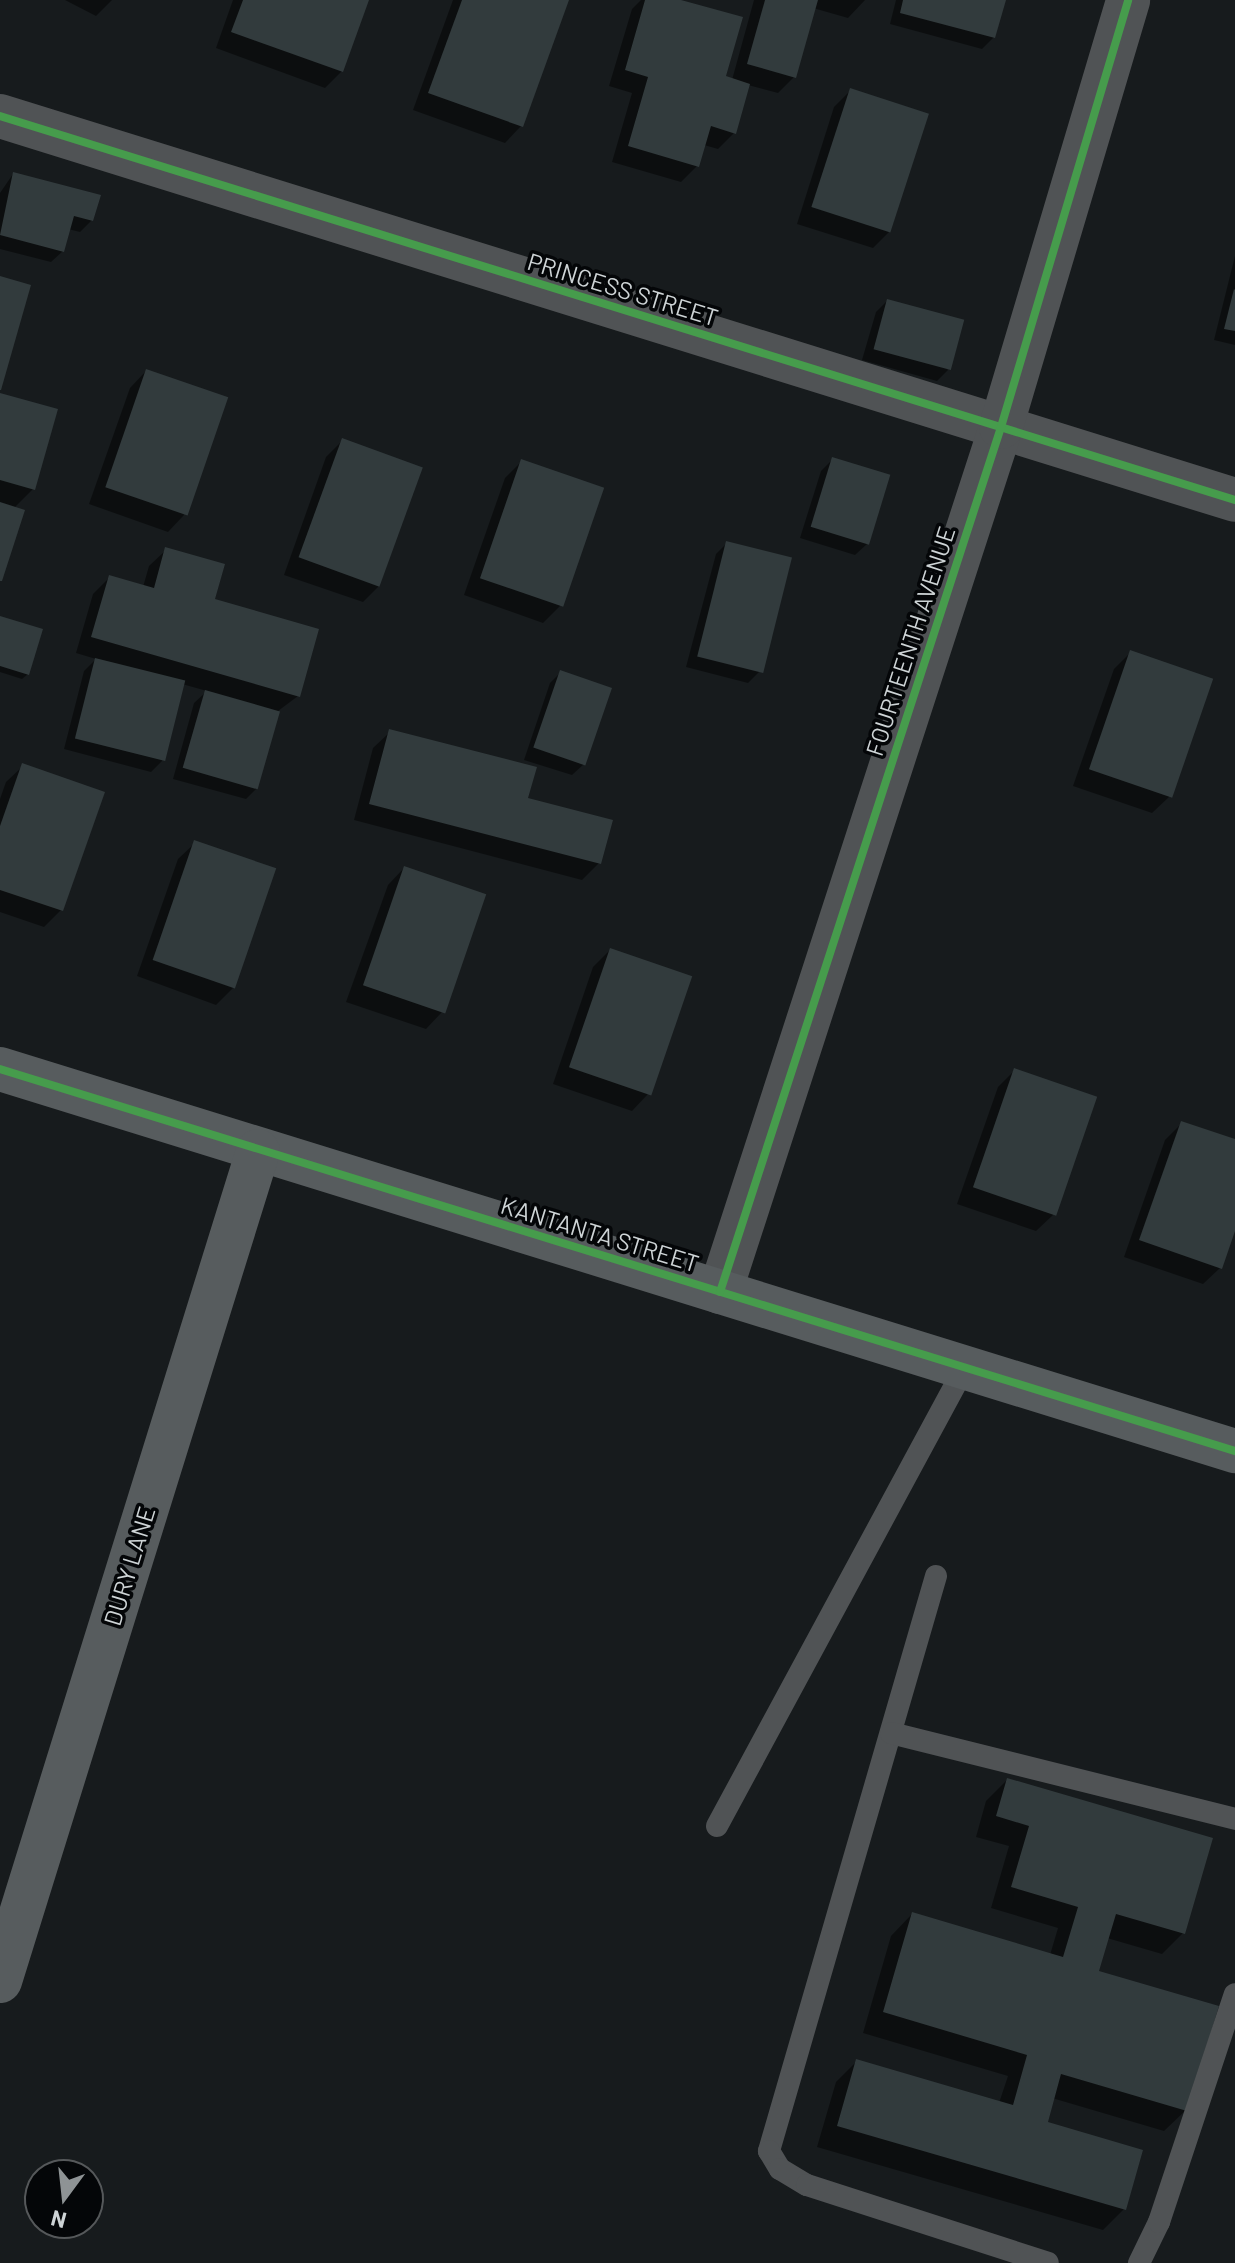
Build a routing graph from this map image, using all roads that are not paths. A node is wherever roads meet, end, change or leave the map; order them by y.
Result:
1 (1128, 0) edge
2 (0, 116) edge
3 (1001, 427) junction
4 (1235, 500) edge
5 (0, 1069) edge
6 (258, 1151) junction
7 (720, 1292) junction
8 (965, 1367) junction
9 (1235, 1451) edge
10 (936, 1576) dead end
11 (891, 1733) junction
12 (1235, 1819) edge
13 (717, 1826) dead end
14 (0, 1981) edge
15 (1235, 1994) edge
16 (1048, 2263) edge
17 (1139, 2263) edge

1 - 3 street, FOURTEENTH AVENUE
2 - 3 street, PRINCESS STREET
3 - 4 street, PRINCESS STREET
3 - 7 street, FOURTEENTH AVENUE
5 - 6 street, KANTANTA STREET
6 - 7 street, KANTANTA STREET
6 - 14 street, DURY LANE
7 - 8 street, KANTANTA STREET
8 - 9 street, KANTANTA STREET
8 - 13 lane
10 - 11 lane
11 - 12 lane
11 - 16 lane
15 - 17 lane

